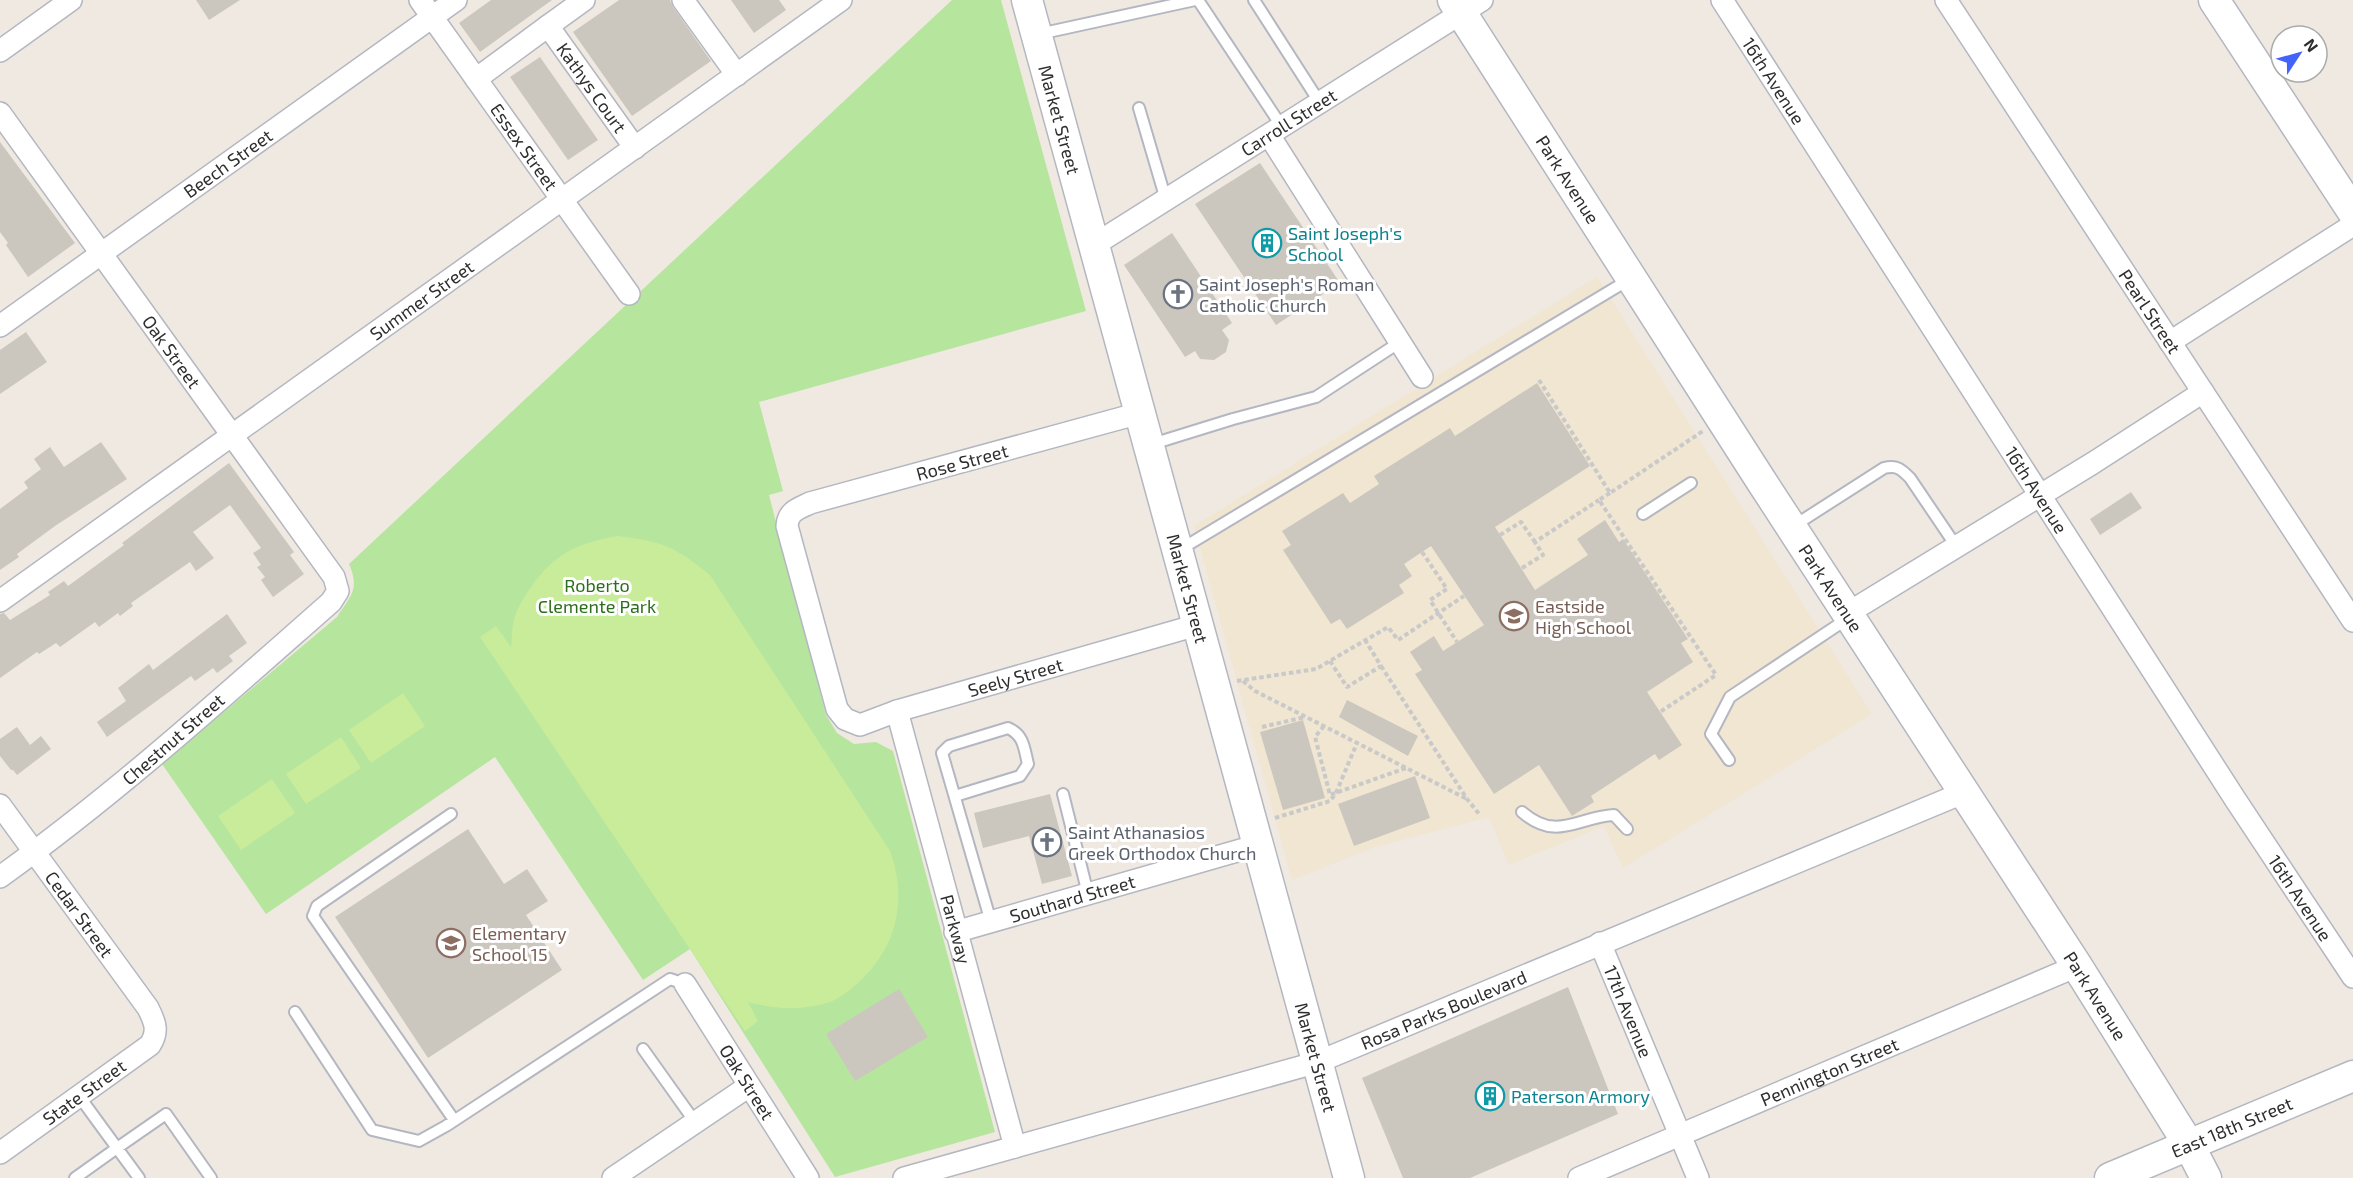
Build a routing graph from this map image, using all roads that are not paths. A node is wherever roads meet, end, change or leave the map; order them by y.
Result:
1 (71, 0) edge
2 (420, 0) edge
3 (456, 0) edge
4 (584, 0) edge
5 (683, 0) edge
6 (841, 0) edge
7 (1027, 0) edge
8 (1196, 0) edge
9 (1254, 0) edge
10 (1722, 0) edge
11 (1946, 0) edge
12 (2214, 0) edge
13 (1466, 4) edge
14 (432, 17) junction
15 (548, 26) junction
16 (1036, 34) junction
17 (0, 51) edge
18 (737, 75) junction
19 (476, 79) junction
20 (1320, 103) junction
21 (1139, 108) dead end
22 (0, 113) edge
23 (1275, 131) junction
24 (634, 148) junction
25 (562, 200) junction
26 (1166, 200) junction
27 (2353, 212) edge
28 (2353, 225) edge
29 (1094, 245) junction
30 (101, 254) junction
31 (1631, 278) junction
32 (629, 294) dead end
33 (0, 326) edge
34 (1400, 342) junction
35 (2170, 342) junction
36 (1422, 377) dead end
37 (2203, 392) junction
38 (1140, 413) junction
39 (231, 435) junction
40 (1149, 445) junction
41 (1691, 483) dead end
42 (2039, 496) junction
43 (1643, 514) dead end
44 (1792, 527) junction
45 (1956, 546) junction
46 (1178, 550) junction
47 (337, 592) joint
48 (0, 601) edge
49 (1849, 615) junction
50 (2353, 621) edge
51 (1197, 625) junction
52 (837, 709) joint
53 (897, 711) junction
54 (1729, 760) dead end
55 (1965, 792) junction
56 (1063, 794) dead end
57 (955, 796) junction
58 (0, 805) edge
59 (1522, 812) dead end
60 (451, 814) dead end
61 (1627, 829) dead end
62 (1258, 845) junction
63 (34, 852) junction
64 (0, 877) edge
65 (1088, 894) junction
66 (991, 922) junction
67 (955, 932) junction
68 (1600, 943) junction
69 (2077, 966) junction
70 (2353, 977) edge
71 (685, 984) joint
72 (294, 1012) dead end
73 (156, 1024) joint
74 (643, 1049) dead end
75 (1318, 1062) junction
76 (2353, 1076) edge
77 (749, 1086) junction
78 (80, 1096) junction
79 (454, 1120) junction
80 (695, 1122) junction
81 (1680, 1135) junction
82 (2189, 1145) junction
83 (1015, 1147) junction
84 (117, 1148) junction
85 (0, 1153) edge
86 (75, 1178) edge
87 (139, 1178) edge
88 (211, 1178) edge
89 (613, 1178) edge
90 (808, 1178) edge
91 (904, 1178) edge
92 (1349, 1178) edge
93 (1579, 1178) edge
94 (1698, 1178) edge
95 (2110, 1178) edge
96 (2206, 1178) edge

1 - 17 street
2 - 14 street, Essex Street
3 - 14 street, Beech Street
4 - 15 street, Kathys Court
5 - 18 street
6 - 18 street, Summer Street
7 - 16 main road, Market Street
8 - 16 lane
8 - 23 lane
9 - 20 lane
10 - 42 street, 16th Avenue
11 - 35 street, Pearl Street
12 - 27 main road
13 - 20 street, Carroll Street
13 - 31 main road, Park Avenue
14 - 19 street, Essex Street
14 - 30 street, Beech Street
15 - 19 street, Kathys Court
15 - 24 street, Kathys Court
16 - 29 main road, Market Street
18 - 24 street, Summer Street
19 - 25 street, Essex Street
20 - 23 street, Carroll Street
21 - 26 lane
22 - 30 street, Oak Street
23 - 26 street, Carroll Street
23 - 34 street
24 - 25 street, Summer Street
25 - 32 street, Essex Street
25 - 39 street, Summer Street
26 - 29 street, Carroll Street
28 - 35 street
29 - 38 main road, Market Street
30 - 33 street, Beech Street
30 - 39 street, Oak Street
31 - 44 main road, Park Avenue
31 - 46 lane
34 - 36 street
34 - 40 lane
35 - 37 street, Pearl Street
37 - 42 street
37 - 50 street, Pearl Street
38 - 40 main road, Market Street
38 - 52 street, Rose Street
39 - 47 street, Oak Street
39 - 48 street, Summer Street
40 - 46 main road, Market Street
41 - 43 lane
42 - 45 street
42 - 70 street, 16th Avenue
44 - 45 lane
44 - 49 main road, Park Avenue
45 - 49 street
46 - 51 main road, Market Street
47 - 63 street, Chestnut Street
49 - 54 lane
49 - 55 main road, Park Avenue
51 - 53 street, Seely Street
51 - 62 main road, Market Street
52 - 53 street, Seely Street
53 - 67 street, Parkway
55 - 68 street, Rosa Parks Boulevard
55 - 69 main road, Park Avenue
56 - 65 lane
57 - 57 lane
57 - 66 lane
58 - 63 street, Cedar Street
59 - 61 lane
60 - 79 lane
62 - 65 street, Southard Street
62 - 75 main road, Market Street
63 - 64 street, Chestnut Street
63 - 73 street, Cedar Street
65 - 66 street, Southard Street
66 - 67 street, Southard Street
67 - 83 street, Parkway
68 - 75 street, Rosa Parks Boulevard
68 - 81 street, 17th Avenue
69 - 81 street, Pennington Street
69 - 82 main road, Park Avenue
71 - 77 street, Oak Street
71 - 79 lane
72 - 79 lane
73 - 78 street, State Street
74 - 80 lane
75 - 83 street, Rosa Parks Boulevard
75 - 92 main road, Market Street
76 - 82 main road, East 18th Street
77 - 80 street
77 - 90 street, Oak Street
78 - 84 lane
78 - 85 street, State Street
80 - 89 street
81 - 93 street, Pennington Street
81 - 94 street, 17th Avenue
82 - 95 main road, East 18th Street
82 - 96 main road, Park Avenue
83 - 91 street, Rosa Parks Boulevard
84 - 86 lane
84 - 87 lane
84 - 88 lane

